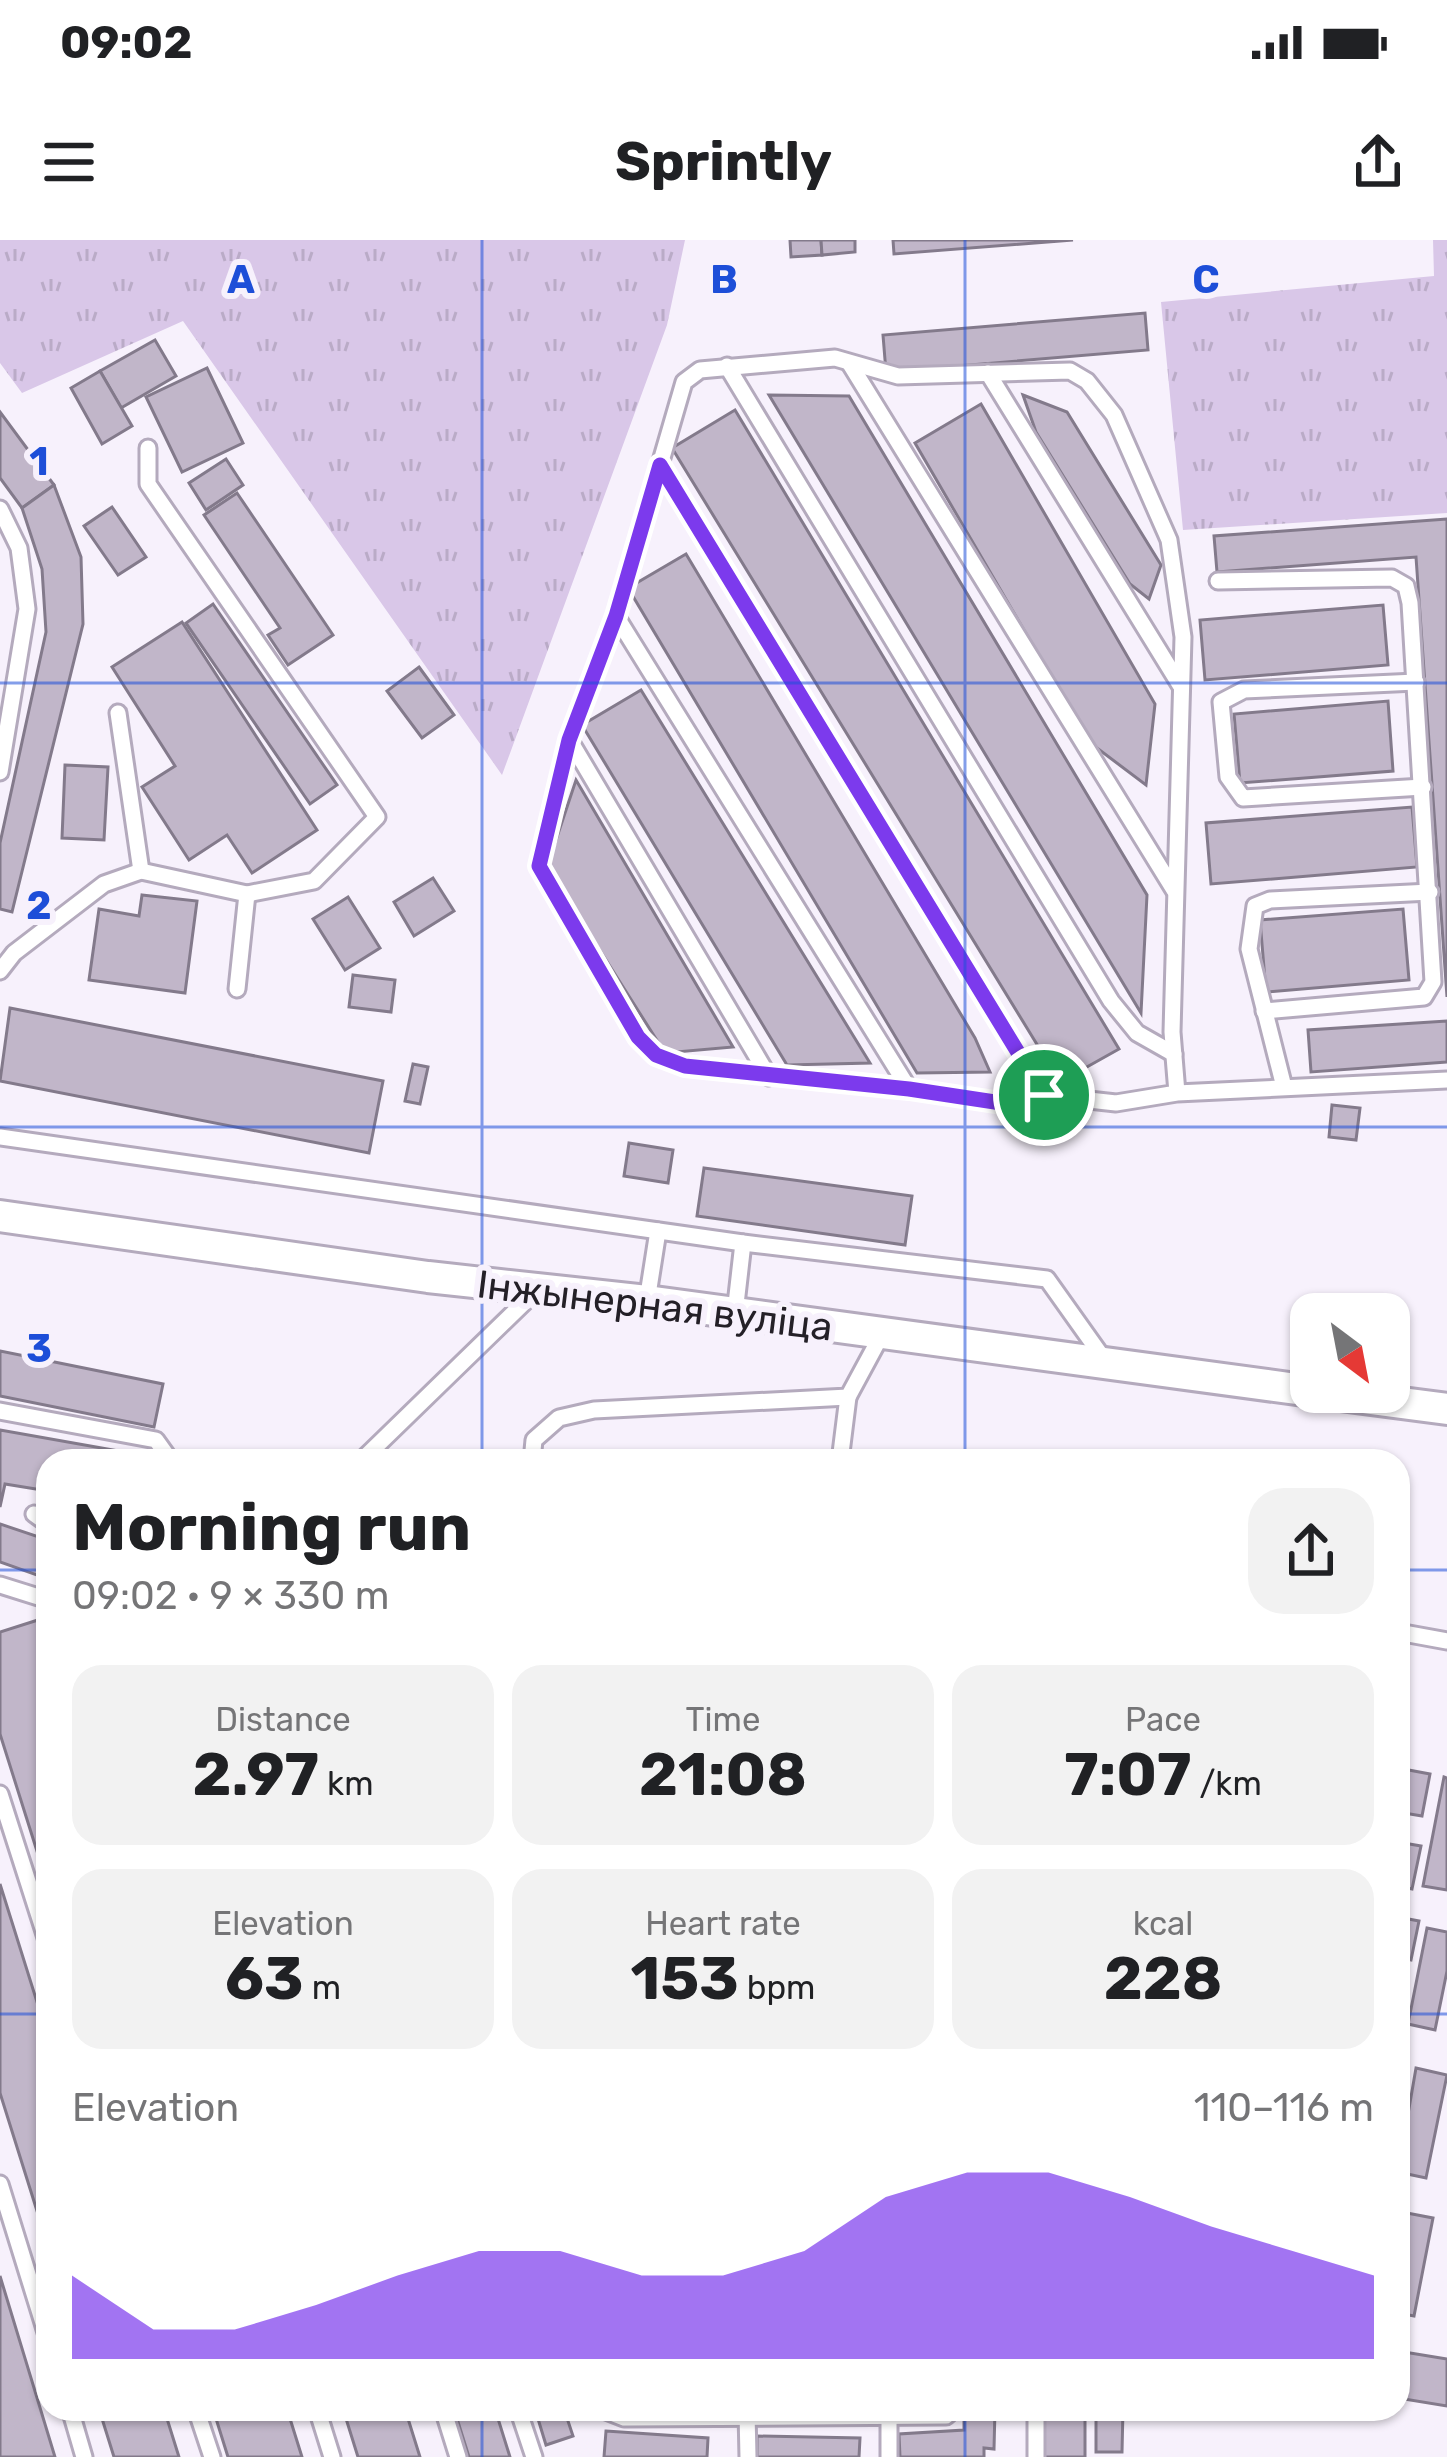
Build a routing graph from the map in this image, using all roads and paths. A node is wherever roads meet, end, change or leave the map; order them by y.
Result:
1 (850, 363) junction
2 (727, 367) junction
3 (988, 373) junction
4 (148, 448) dead end
5 (660, 465) junction
6 (0, 509) edge
7 (1218, 581) dead end
8 (616, 616) junction
9 (1416, 682) junction
10 (1182, 688) junction
11 (118, 713) dead end
12 (569, 740) junction
13 (0, 772) edge
14 (1423, 787) junction
15 (141, 871) junction
16 (1430, 892) junction
17 (247, 893) junction
18 (1175, 893) junction
19 (0, 971) edge
20 (237, 989) dead end
21 (1264, 1011) junction
22 (1174, 1054) junction
23 (769, 1076) junction
24 (1447, 1080) edge
25 (1284, 1087) junction
26 (909, 1089) junction
27 (1177, 1093) junction
28 (1044, 1095) junction
29 (0, 1137) edge
30 (0, 1216) edge
31 (658, 1231) junction
32 (742, 1243) junction
33 (539, 1288) junction
34 (646, 1301) junction
35 (735, 1313) junction
36 (882, 1334) junction
37 (1107, 1365) junction
38 (1290, 1389) edge
39 (848, 1397) junction
40 (1410, 1404) edge
41 (1447, 1409) edge
42 (0, 1411) edge
43 (162, 1449) edge
44 (373, 1449) edge
45 (533, 1449) edge
46 (842, 1449) edge
47 (0, 1585) edge
48 (36, 1596) edge
49 (1410, 1635) edge
50 (1447, 1641) edge
51 (0, 1794) edge
52 (36, 1906) edge
53 (0, 2184) edge
54 (36, 2300) edge
55 (74, 2421) edge
56 (200, 2421) edge
57 (321, 2421) edge
58 (446, 2421) edge
59 (522, 2421) edge
60 (747, 2421) edge
61 (889, 2421) edge
62 (1036, 2421) edge
63 (84, 2457) edge
64 (212, 2457) edge
65 (332, 2457) edge
66 (458, 2457) edge
67 (534, 2457) edge
68 (748, 2457) edge
69 (890, 2457) edge
70 (1036, 2457) edge

1 - 2 lane
1 - 3 lane
1 - 18 lane
2 - 5 lane
2 - 22 lane
3 - 10 lane
3 - 10 lane
4 - 17 lane
5 - 8 lane
5 - 28 lane
6 - 13 lane
7 - 9 lane
8 - 12 lane
8 - 26 lane
9 - 14 lane
9 - 14 lane
10 - 18 lane
11 - 15 lane
12 - 23 lane
12 - 23 lane
14 - 16 lane
15 - 17 lane
15 - 19 lane
16 - 21 lane
16 - 21 lane
17 - 20 lane
18 - 22 lane
21 - 25 lane
22 - 27 lane
23 - 26 lane
24 - 25 lane
25 - 27 lane
26 - 28 lane
27 - 28 lane
29 - 31 lane
30 - 33 street, Інжынерная вуліца
31 - 32 lane
31 - 34 lane
32 - 35 lane
32 - 37 lane
33 - 34 street, Інжынерная вуліца
33 - 44 lane
34 - 35 street, Інжынерная вуліца
35 - 36 street, Інжынерная вуліца
36 - 37 street, Інжынерная вуліца
36 - 39 lane
37 - 38 street, Інжынерная вуліца
39 - 45 lane
39 - 46 lane
40 - 41 street, Інжынерная вуліца
42 - 43 lane
47 - 48 lane
49 - 50 lane
51 - 52 lane
53 - 54 lane
55 - 63 lane
56 - 64 lane
57 - 65 lane
58 - 66 lane
59 - 67 lane
60 - 68 lane
61 - 69 lane
62 - 70 lane

